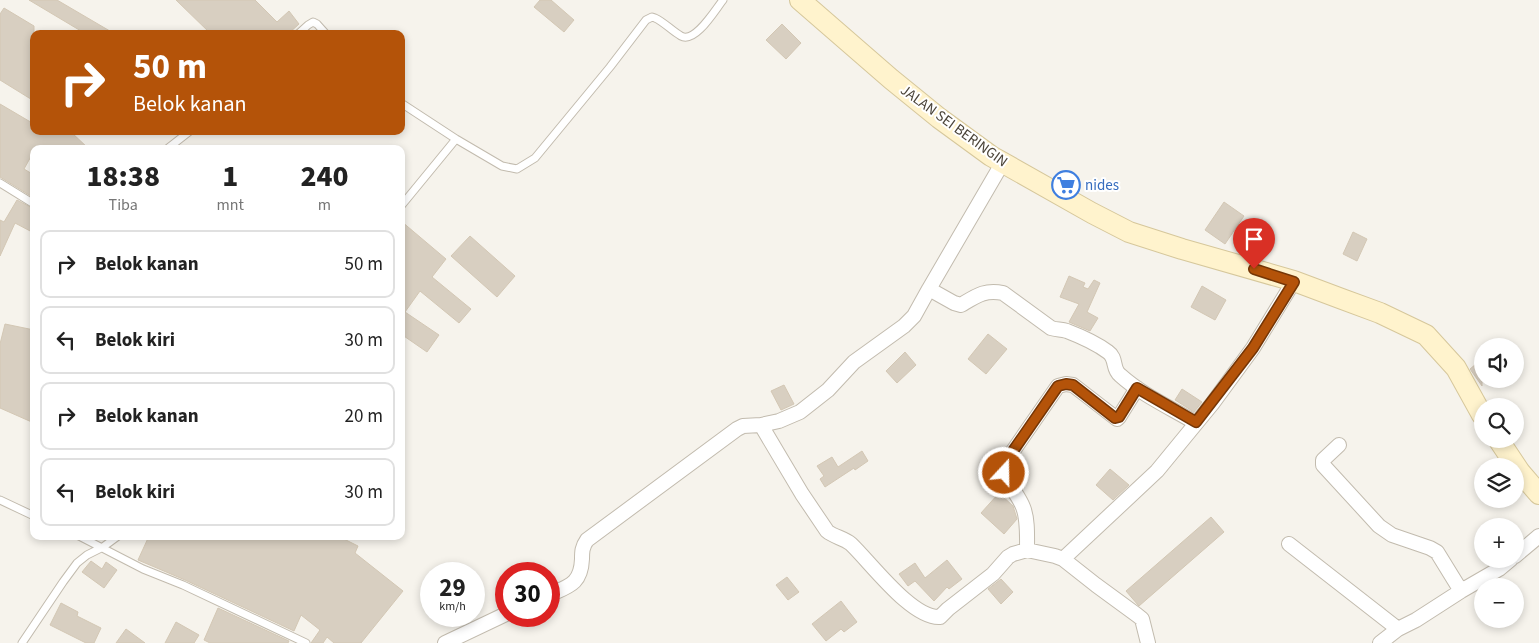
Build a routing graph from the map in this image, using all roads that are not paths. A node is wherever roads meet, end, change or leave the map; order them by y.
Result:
1 (723, 0) edge
2 (800, 0) edge
3 (302, 30) edge
4 (322, 30) edge
5 (405, 106) edge
6 (185, 135) edge
7 (456, 139) junction
8 (172, 145) edge
9 (1003, 162) junction
10 (0, 183) edge
11 (405, 201) edge
12 (30, 202) edge
13 (1294, 282) junction
14 (929, 289) junction
15 (1137, 388) junction
16 (1474, 401) edge
17 (1196, 422) junction
18 (761, 425) junction
19 (1338, 445) dead end
20 (1504, 448) edge
21 (1539, 494) edge
22 (0, 500) edge
23 (30, 514) edge
24 (1539, 536) edge
25 (88, 540) edge
26 (113, 540) edge
27 (1289, 544) dead end
28 (103, 547) junction
29 (1524, 548) edge
30 (1027, 550) junction
31 (1062, 559) junction
32 (1500, 568) edge
33 (560, 590) edge
34 (1461, 591) junction
35 (495, 619) edge
36 (1398, 629) junction
37 (22, 643) edge
38 (306, 643) edge
39 (446, 643) edge
40 (1148, 643) edge
41 (1380, 643) edge

1 - 7 lane
2 - 9 street, JALAN SEI BERINGIN
3 - 4 lane
5 - 7 lane
6 - 8 lane
7 - 11 lane
9 - 13 street, JALAN SEI BERINGIN
9 - 14 street
10 - 12 lane
13 - 16 street, JALAN SEI BERINGIN
13 - 17 street
14 - 15 street
14 - 18 street
15 - 17 street
15 - 30 street
17 - 31 street
18 - 30 street
18 - 33 street
19 - 34 street
20 - 21 street
22 - 23 lane
24 - 29 street
25 - 28 lane
26 - 28 lane
27 - 36 street
28 - 37 lane
28 - 38 lane
30 - 31 street
31 - 40 street
32 - 34 street
34 - 36 street
35 - 39 street
36 - 41 street

